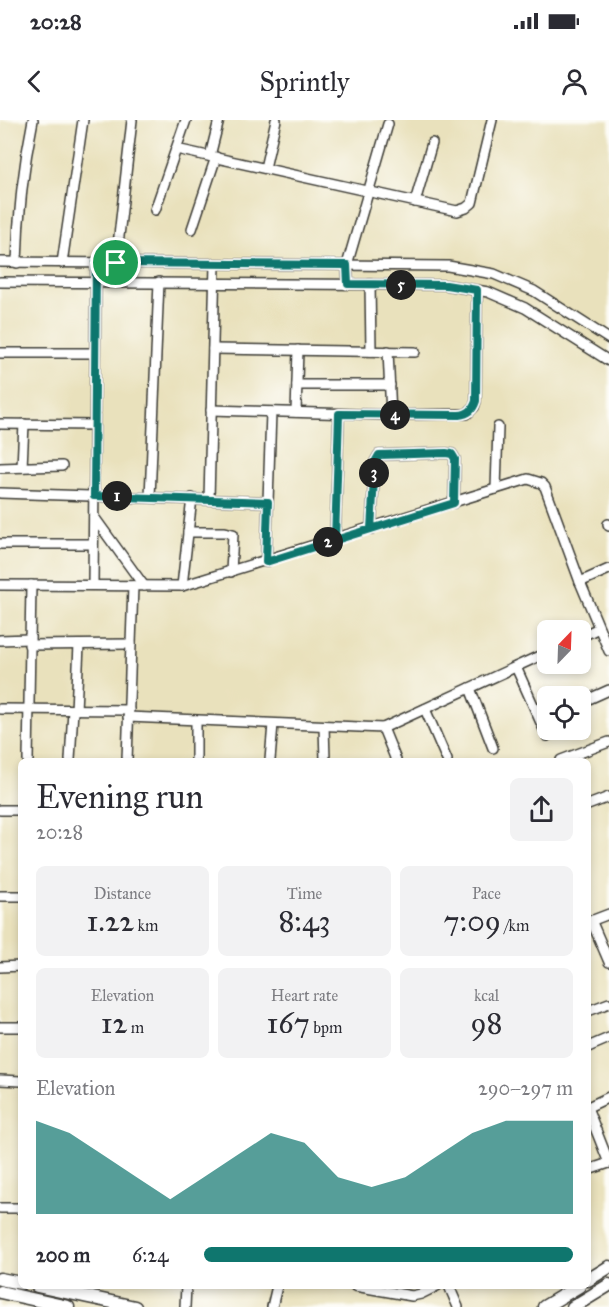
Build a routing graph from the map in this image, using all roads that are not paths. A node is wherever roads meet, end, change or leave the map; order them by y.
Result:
1 (33, 120) edge
2 (83, 120) edge
3 (132, 120) edge
4 (186, 120) edge
5 (219, 120) edge
6 (276, 120) edge
7 (492, 120) edge
8 (388, 124) dead end
9 (432, 143) dead end
10 (176, 148) junction
11 (213, 157) junction
12 (265, 168) junction
13 (367, 191) junction
14 (416, 202) junction
15 (155, 210) dead end
16 (192, 229) dead end
17 (0, 262) edge
18 (17, 262) junction
19 (62, 263) junction
20 (96, 263) junction
21 (116, 263) junction
22 (215, 264) junction
23 (347, 265) junction
24 (0, 282) edge
25 (96, 282) junction
26 (159, 282) junction
27 (214, 283) junction
28 (348, 284) junction
29 (370, 284) junction
30 (477, 290) junction
31 (609, 339) edge
32 (213, 349) junction
33 (298, 350) junction
34 (371, 351) junction
35 (388, 351) junction
36 (0, 352) edge
37 (415, 352) dead end
38 (95, 353) junction
39 (609, 361) edge
40 (297, 384) junction
41 (390, 385) junction
42 (212, 410) junction
43 (271, 412) junction
44 (296, 412) junction
45 (339, 414) junction
46 (391, 415) junction
47 (0, 424) edge
48 (24, 424) junction
49 (94, 425) junction
50 (498, 427) dead end
51 (63, 466) dead end
52 (22, 467) junction
53 (0, 468) edge
54 (496, 489) junction
55 (0, 493) edge
56 (94, 496) junction
57 (150, 497) junction
58 (192, 498) junction
59 (209, 499) junction
60 (268, 502) junction
61 (454, 503) junction
62 (94, 517) junction
63 (371, 529) junction
64 (188, 532) junction
65 (335, 540) junction
66 (0, 544) edge
67 (93, 544) junction
68 (266, 562) junction
69 (609, 568) edge
70 (231, 572) junction
71 (580, 582) junction
72 (0, 585) edge
73 (31, 585) junction
74 (93, 585) junction
75 (133, 586) junction
76 (144, 586) junction
77 (182, 586) junction
78 (600, 628) junction
79 (591, 632) edge
80 (606, 638) edge
81 (0, 639) edge
82 (29, 642) junction
83 (131, 644) junction
84 (79, 645) junction
85 (609, 651) edge
86 (537, 657) edge
87 (516, 667) junction
88 (470, 688) junction
89 (609, 690) edge
90 (591, 698) edge
91 (0, 709) edge
92 (425, 709) junction
93 (28, 710) junction
94 (74, 710) junction
95 (128, 714) junction
96 (537, 714) edge
97 (196, 720) junction
98 (273, 724) junction
99 (324, 726) junction
100 (383, 728) junction
101 (609, 742) edge
102 (493, 748) dead end
103 (28, 758) edge
104 (70, 758) edge
105 (127, 758) edge
106 (196, 758) edge
107 (270, 758) edge
108 (325, 758) edge
109 (395, 758) edge
110 (446, 758) edge
111 (566, 758) edge
112 (609, 797) edge
113 (591, 804) edge
114 (0, 810) edge
115 (18, 810) edge
116 (0, 896) edge
117 (18, 896) edge
118 (609, 914) edge
119 (591, 921) edge
120 (591, 923) edge
121 (609, 962) edge
122 (18, 966) edge
123 (0, 967) edge
124 (609, 1003) edge
125 (591, 1010) edge
126 (0, 1021) edge
127 (0, 1027) edge
128 (18, 1027) edge
129 (609, 1038) edge
130 (591, 1046) edge
131 (0, 1080) edge
132 (18, 1081) edge
133 (609, 1097) edge
134 (591, 1106) edge
135 (591, 1116) edge
136 (609, 1163) edge
137 (591, 1169) edge
138 (0, 1208) edge
139 (18, 1208) edge
140 (609, 1267) edge
141 (591, 1278) edge
142 (0, 1279) edge
143 (18, 1282) edge
144 (609, 1285) edge
145 (41, 1289) edge
146 (69, 1289) edge
147 (186, 1289) edge
148 (276, 1289) edge
149 (372, 1289) edge
150 (429, 1289) edge
151 (449, 1289) edge
152 (574, 1289) edge
153 (0, 1292) edge
154 (412, 1296) junction
155 (39, 1304) edge
156 (68, 1307) edge
157 (135, 1307) edge
158 (185, 1307) edge
159 (272, 1307) edge
160 (411, 1307) edge
161 (458, 1307) edge
162 (544, 1307) edge
163 (573, 1307) edge

1 - 18 street
2 - 19 street
3 - 21 street
4 - 10 street
5 - 11 street
6 - 12 street
7 - 14 street
8 - 13 street
9 - 14 street
10 - 11 street
10 - 15 street
11 - 12 street
11 - 16 street
12 - 13 street
13 - 14 street
13 - 23 street
17 - 18 street
18 - 19 street
19 - 20 street
20 - 21 street
20 - 25 street
21 - 22 street
22 - 23 street
22 - 27 street
23 - 28 street
23 - 31 street
24 - 25 street
25 - 26 street
25 - 38 street
26 - 27 street
26 - 57 street
27 - 28 street
27 - 32 street
28 - 29 street
29 - 30 street
29 - 34 street
30 - 39 street
30 - 46 street
32 - 33 street
32 - 42 street
33 - 34 street
33 - 40 street
34 - 35 street
35 - 37 street
35 - 41 street
36 - 38 street
38 - 49 street
40 - 41 street
40 - 44 street
41 - 46 street
42 - 43 street
42 - 59 street
43 - 44 street
43 - 60 street
44 - 45 street
45 - 46 street
45 - 65 street
47 - 48 street
48 - 49 street
48 - 52 street
49 - 56 street
50 - 54 street
51 - 52 street
52 - 53 street
54 - 61 street
54 - 71 street
55 - 56 street
56 - 57 street
56 - 62 street
57 - 58 street
58 - 59 street
58 - 64 street
59 - 60 street
60 - 68 street
61 - 63 street
61 - 63 street
62 - 67 street
62 - 76 street
63 - 65 street
64 - 70 street
64 - 77 street
65 - 68 street
66 - 67 street
67 - 74 street
68 - 70 street
69 - 71 street
70 - 77 street
71 - 78 street
72 - 73 street
73 - 74 street
73 - 82 street
74 - 75 street
75 - 76 street
75 - 83 street
76 - 77 street
78 - 79 street
78 - 80 street
80 - 85 street
81 - 82 street
82 - 84 street
82 - 93 street
83 - 84 street
83 - 95 street
84 - 94 street
86 - 87 street
87 - 88 street
87 - 96 street
88 - 92 street
88 - 102 street
89 - 90 street
91 - 93 street
92 - 100 street
92 - 110 street
93 - 94 street
93 - 103 street
94 - 95 street
94 - 104 street
95 - 97 street
95 - 105 street
97 - 98 street
97 - 106 street
98 - 99 street
98 - 107 street
99 - 100 street
99 - 108 street
100 - 109 street
101 - 111 street
112 - 113 street
114 - 115 street
116 - 117 street
118 - 119 street
120 - 121 street
122 - 123 street
124 - 125 street
126 - 127 street
127 - 128 street
129 - 130 street
131 - 132 street
133 - 134 street
135 - 136 street
136 - 137 street
138 - 139 street
140 - 141 main road
142 - 143 main road
144 - 163 main road
145 - 155 street
146 - 157 main road
147 - 158 street
148 - 159 street
149 - 154 street
150 - 154 street
151 - 161 street
152 - 162 main road
153 - 155 main road
154 - 160 street
155 - 156 main road

